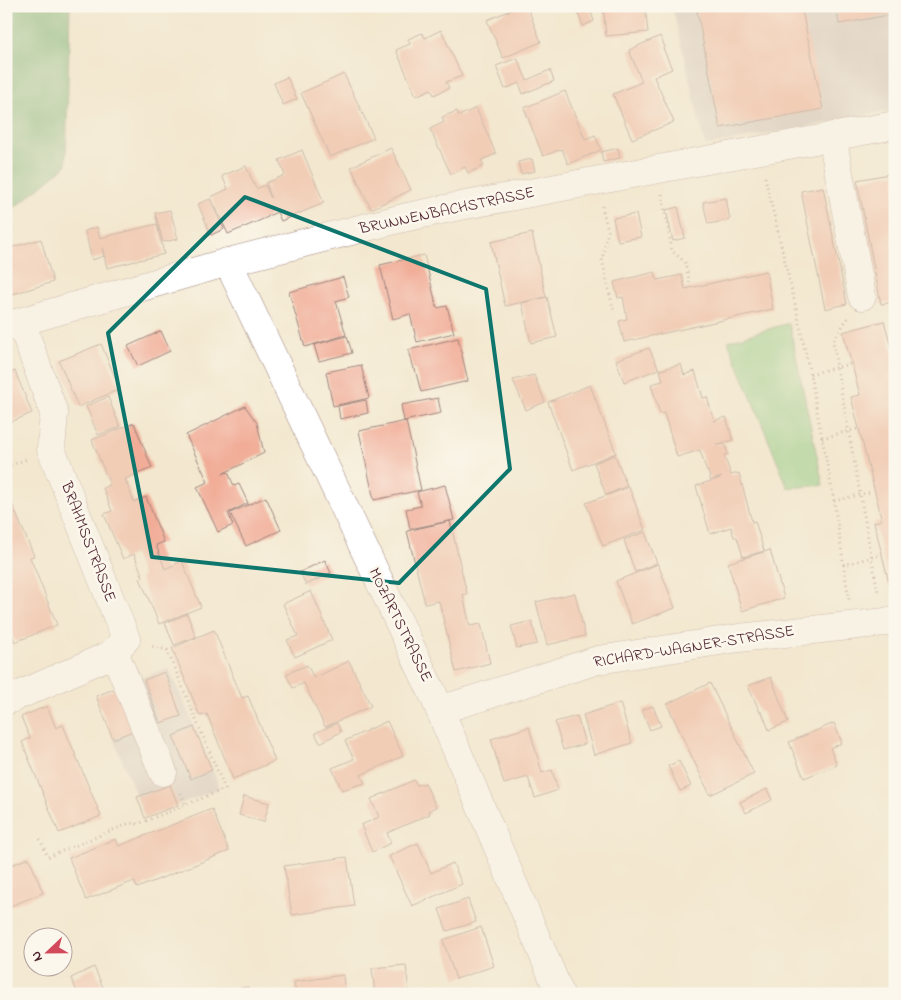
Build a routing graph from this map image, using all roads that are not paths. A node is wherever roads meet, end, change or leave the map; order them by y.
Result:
1 (895, 125) edge
2 (832, 136) junction
3 (228, 262) junction
4 (862, 296) road end
5 (14, 324) edge
6 (895, 621) edge
7 (114, 651) junction
8 (9, 692) edge
9 (440, 710) junction
10 (163, 772) dead end
11 (560, 994) edge

1 - 2 street, BRUNNENBACHSTRASSE
2 - 3 street, BRUNNENBACHSTRASSE
2 - 4 street
3 - 5 street, BRUNNENBACHSTRASSE
3 - 9 street, MOZARTSTRASSE
5 - 7 street, BRAHMSSTRASSE
6 - 9 street, RICHARD-WAGNER-STRASSE
7 - 8 street
7 - 10 street
9 - 11 street, MOZARTSTRASSE

